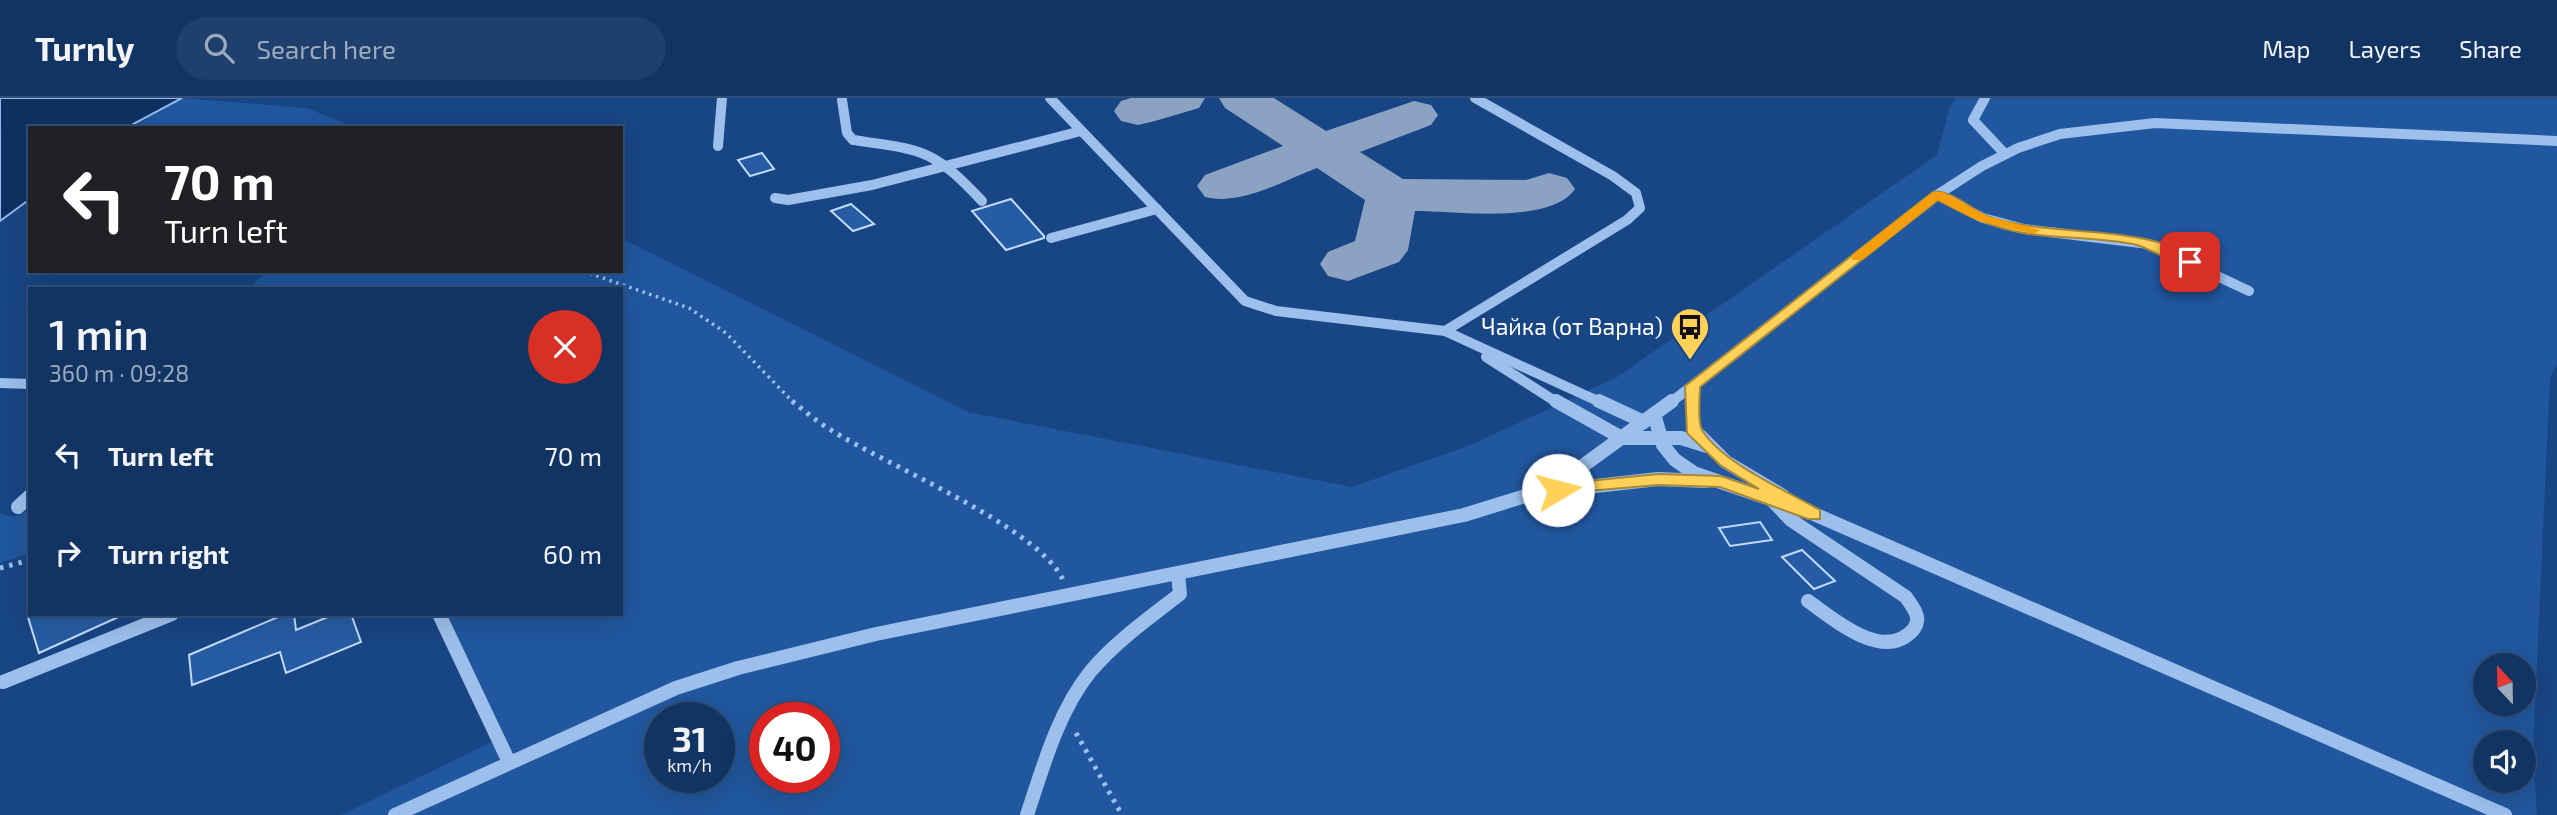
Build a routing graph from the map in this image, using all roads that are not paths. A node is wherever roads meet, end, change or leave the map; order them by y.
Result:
1 (722, 98) edge
2 (1050, 98) edge
3 (1475, 98) edge
4 (1984, 98) edge
5 (842, 100) dead end
6 (1081, 131) junction
7 (2557, 141) edge
8 (718, 146) dead end
9 (2005, 154) junction
10 (948, 166) junction
11 (1937, 195) junction
12 (775, 198) dead end
13 (982, 201) dead end
14 (1157, 209) junction
15 (1051, 238) dead end
16 (2249, 291) dead end
17 (1445, 331) junction
18 (0, 383) edge
19 (28, 384) edge
20 (1693, 386) junction
21 (1649, 418) junction
22 (1659, 436) junction
23 (1622, 438) junction
24 (1707, 446) junction
25 (1721, 481) junction
26 (1535, 493) junction
27 (28, 498) edge
28 (1771, 498) junction
29 (18, 507) dead end
30 (1814, 514) junction
31 (1178, 574) junction
32 (1808, 601) dead end
33 (167, 616) edge
34 (440, 616) edge
35 (3, 682) dead end
36 (509, 762) junction
37 (395, 815) edge
38 (1027, 815) edge
39 (2505, 815) edge

1 - 8 street
2 - 6 street
3 - 17 street
4 - 9 street
5 - 10 street
6 - 10 street
6 - 14 street
7 - 9 street
9 - 11 street
10 - 12 street
10 - 13 street
11 - 16 street
11 - 20 street
14 - 15 street
14 - 17 street
17 - 21 street
17 - 23 street
18 - 19 street
20 - 21 street
20 - 24 street
21 - 22 street
21 - 23 street
22 - 23 street
22 - 24 street
22 - 25 street
23 - 26 street
24 - 30 street
25 - 26 street
25 - 28 street
26 - 31 street
27 - 29 street
28 - 30 street
28 - 32 street
30 - 39 street
31 - 36 street
31 - 38 street
33 - 35 street
34 - 36 street
36 - 37 street

